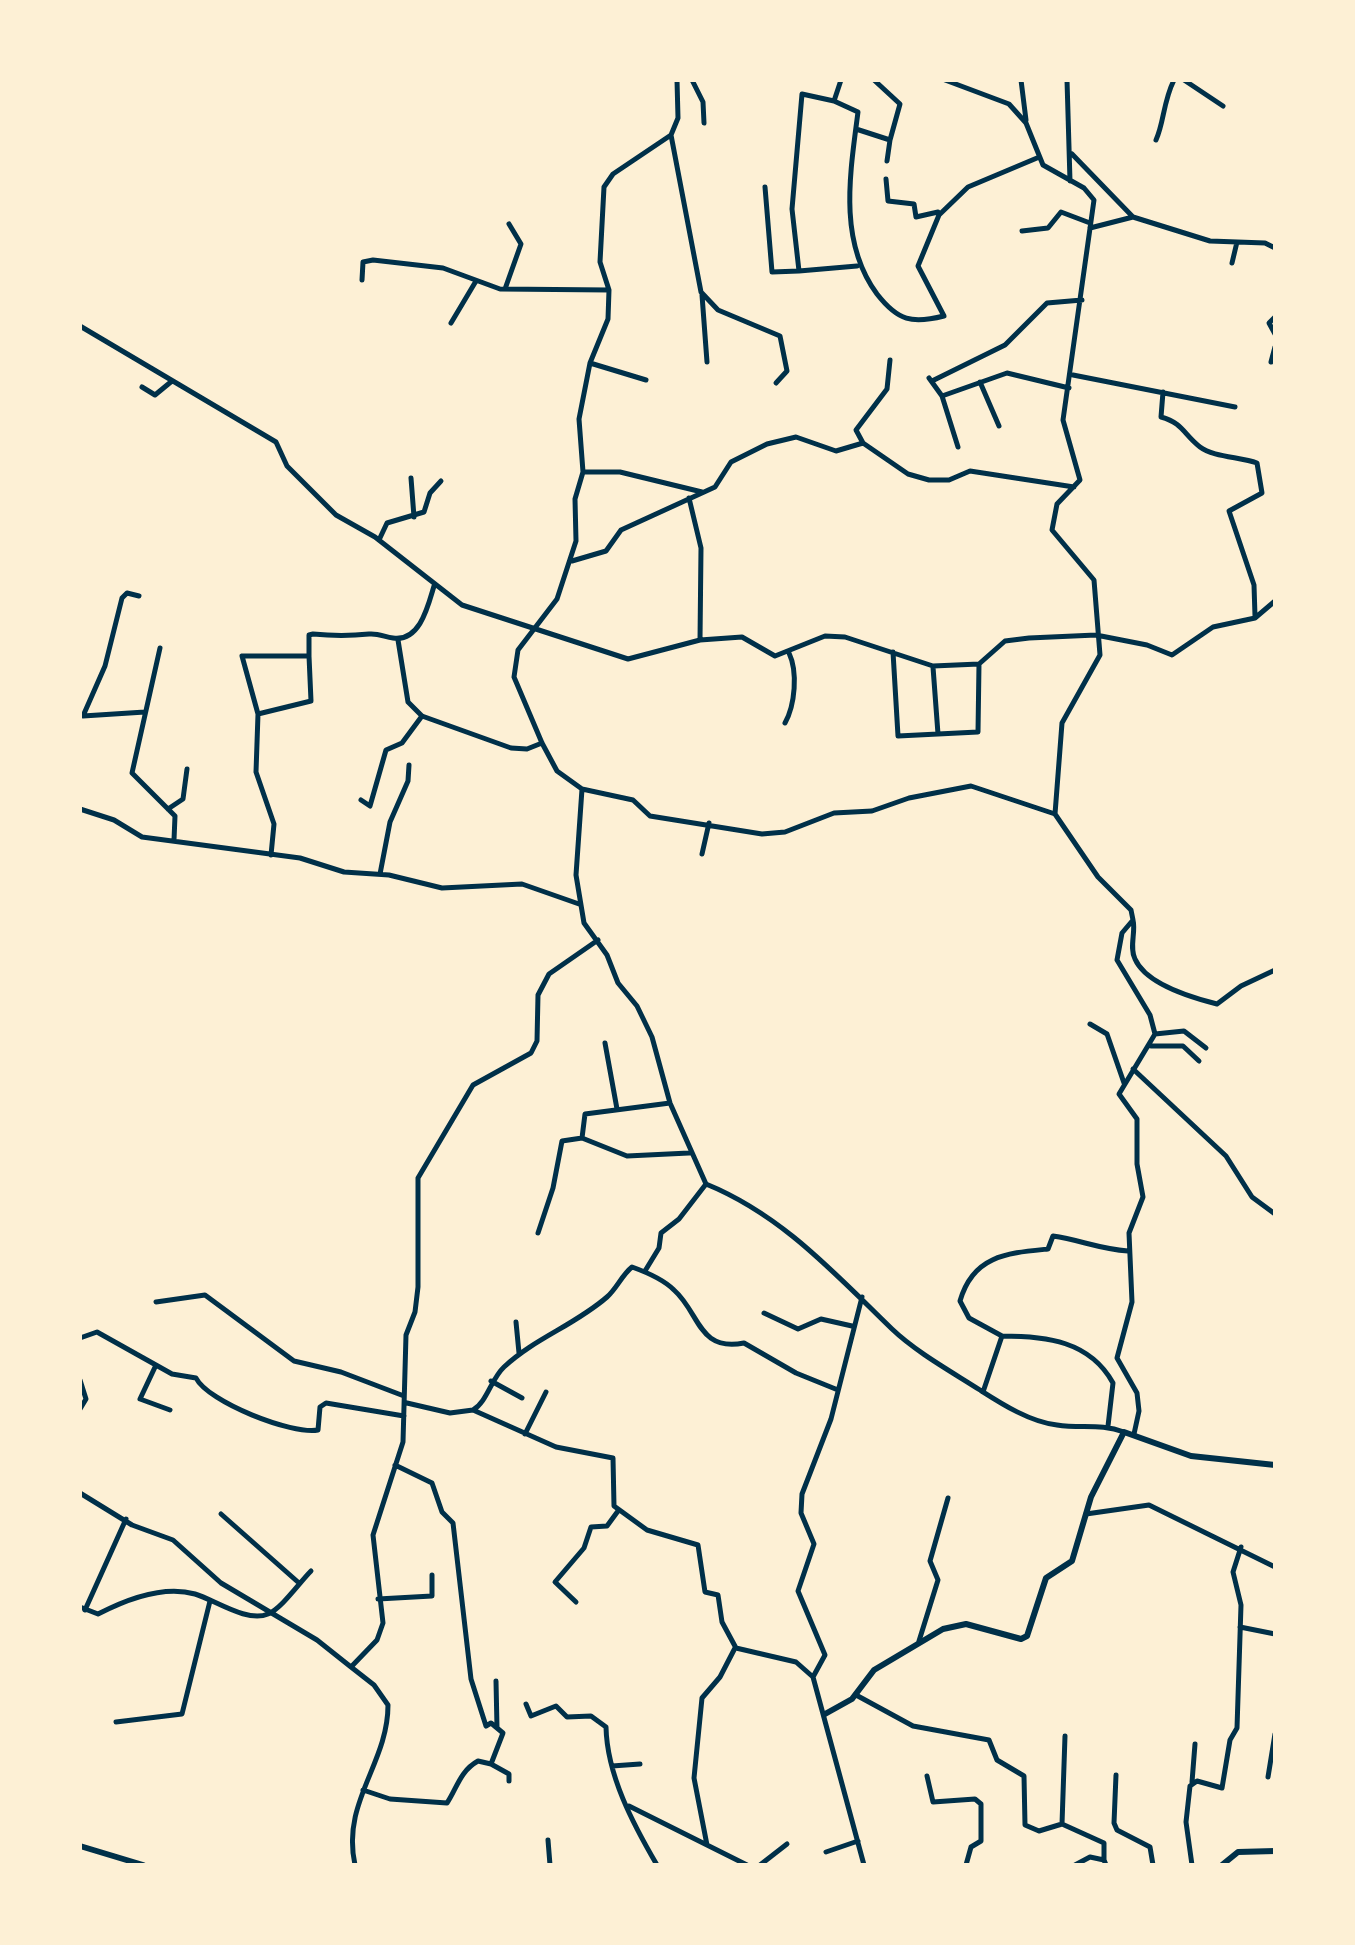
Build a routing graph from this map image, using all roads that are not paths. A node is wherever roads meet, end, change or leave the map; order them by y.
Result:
1 (677, 80) edge
2 (692, 80) edge
3 (842, 80) edge
4 (945, 80) edge
5 (1067, 80) edge
6 (1174, 80) edge
7 (1184, 80) edge
8 (874, 81) edge
9 (1019, 81) edge
10 (834, 101) junction
11 (1223, 106) dead end
12 (704, 123) dead end
13 (1026, 123) junction
14 (856, 129) junction
15 (671, 135) junction
16 (890, 140) junction
17 (1156, 140) dead end
18 (1072, 154) junction
19 (1038, 157) junction
20 (888, 161) dead end
21 (886, 179) dead end
22 (1070, 182) junction
23 (765, 187) dead end
24 (941, 212) junction
25 (1132, 217) junction
26 (509, 224) dead end
27 (1090, 226) junction
28 (1022, 231) dead end
29 (1237, 242) junction
30 (1275, 248) edge
31 (1232, 262) dead end
32 (858, 266) junction
33 (800, 271) junction
34 (362, 280) dead end
35 (476, 280) junction
36 (505, 290) junction
37 (609, 290) junction
38 (701, 292) junction
39 (1082, 300) junction
40 (1275, 317) edge
41 (451, 323) dead end
42 (80, 326) edge
43 (1275, 334) edge
44 (1275, 348) edge
45 (890, 360) dead end
46 (590, 362) junction
47 (708, 362) dead end
48 (1270, 362) dead end
49 (1073, 376) junction
50 (172, 380) junction
51 (646, 380) dead end
52 (980, 382) junction
53 (776, 383) dead end
54 (142, 387) dead end
55 (1069, 388) junction
56 (1164, 392) junction
57 (942, 396) junction
58 (1235, 407) dead end
59 (999, 426) dead end
60 (864, 443) junction
61 (958, 447) dead end
62 (582, 472) junction
63 (411, 478) dead end
64 (441, 480) dead end
65 (1074, 487) junction
66 (703, 492) junction
67 (689, 498) junction
68 (414, 518) junction
69 (380, 540) junction
70 (572, 561) junction
71 (434, 586) junction
72 (139, 596) dead end
73 (1275, 601) edge
74 (1255, 618) junction
75 (534, 632) junction
76 (1096, 635) junction
77 (398, 640) junction
78 (700, 640) junction
79 (160, 648) dead end
80 (893, 652) junction
81 (790, 653) junction
82 (309, 656) junction
83 (979, 664) junction
84 (933, 666) junction
85 (145, 712) junction
86 (258, 714) junction
87 (81, 715) edge
88 (422, 716) junction
89 (785, 723) dead end
90 (938, 734) junction
91 (542, 743) junction
92 (408, 765) dead end
93 (187, 769) dead end
94 (582, 789) junction
95 (361, 800) dead end
96 (80, 809) edge
97 (168, 809) junction
98 (1055, 814) junction
99 (709, 823) junction
100 (174, 840) junction
101 (702, 854) dead end
102 (271, 855) junction
103 (380, 874) junction
104 (580, 904) junction
105 (1133, 920) junction
106 (598, 940) junction
107 (1275, 970) edge
108 (1090, 1024) dead end
109 (1156, 1034) junction
110 (604, 1043) dead end
111 (1150, 1046) junction
112 (1206, 1048) dead end
113 (1199, 1061) dead end
114 (1133, 1070) junction
115 (1124, 1083) junction
116 (670, 1103) junction
117 (616, 1109) junction
118 (582, 1138) junction
119 (689, 1153) junction
120 (706, 1184) junction
121 (1275, 1214) edge
122 (538, 1233) dead end
123 (1128, 1251) junction
124 (645, 1271) junction
125 (862, 1297) junction
126 (156, 1302) dead end
127 (764, 1313) dead end
128 (516, 1322) dead end
129 (852, 1326) junction
130 (1002, 1336) junction
131 (80, 1338) edge
132 (520, 1354) junction
133 (156, 1365) junction
134 (80, 1380) edge
135 (491, 1381) junction
136 (838, 1390) junction
137 (546, 1392) dead end
138 (983, 1392) junction
139 (522, 1398) dead end
140 (405, 1400) junction
141 (80, 1409) edge
142 (170, 1410) dead end
143 (472, 1410) junction
144 (404, 1416) junction
145 (1108, 1426) junction
146 (1124, 1432) junction
147 (524, 1434) junction
148 (1134, 1434) junction
149 (394, 1465) junction
150 (1275, 1465) edge
151 (80, 1492) edge
152 (948, 1498) dead end
153 (618, 1511) junction
154 (221, 1514) dead end
155 (1086, 1514) junction
156 (126, 1520) junction
157 (1241, 1547) junction
158 (1275, 1567) edge
159 (311, 1570) dead end
160 (432, 1575) dead end
161 (299, 1583) junction
162 (378, 1599) junction
163 (210, 1601) junction
164 (576, 1602) dead end
165 (82, 1608) edge
166 (272, 1613) junction
167 (1240, 1627) junction
168 (1275, 1634) edge
169 (918, 1644) junction
170 (736, 1648) junction
171 (351, 1667) junction
172 (814, 1677) junction
173 (496, 1681) dead end
174 (856, 1695) junction
175 (526, 1704) dead end
176 (825, 1714) junction
177 (116, 1722) dead end
178 (497, 1728) junction
179 (1275, 1734) edge
180 (1066, 1736) dead end
181 (1195, 1744) dead end
182 (492, 1764) junction
183 (640, 1764) dead end
184 (612, 1766) junction
185 (1116, 1775) dead end
186 (927, 1776) dead end
187 (1268, 1777) dead end
188 (508, 1780) dead end
189 (1192, 1782) junction
190 (362, 1790) junction
191 (628, 1806) junction
192 (1062, 1824) junction
193 (548, 1840) dead end
194 (858, 1842) junction
195 (787, 1844) dead end
196 (707, 1845) junction
197 (80, 1846) edge
198 (1275, 1851) edge
199 (826, 1852) dead end
200 (118, 1855) junction
201 (1105, 1862) edge
202 (114, 1865) edge
203 (143, 1865) edge
204 (354, 1865) edge
205 (550, 1865) edge
206 (657, 1865) edge
207 (746, 1865) edge
208 (760, 1865) edge
209 (864, 1865) edge
210 (966, 1865) edge
211 (1075, 1865) edge
212 (1153, 1865) edge
213 (1192, 1865) edge
214 (1222, 1865) edge

1 - 15 street
2 - 12 street
3 - 10 street
4 - 13 street
5 - 18 street
6 - 17 street
7 - 11 street
8 - 16 street
9 - 13 street
10 - 14 street
10 - 33 street
13 - 19 street
14 - 16 street
14 - 32 street
15 - 37 street
15 - 38 street
16 - 20 street
18 - 22 street
18 - 25 street
19 - 22 street
19 - 24 street
21 - 24 street
22 - 27 street
23 - 33 street
24 - 32 street
25 - 27 street
25 - 29 street
26 - 36 street
27 - 28 street
27 - 39 street
29 - 30 street
29 - 31 street
32 - 33 street
34 - 35 street
35 - 36 street
35 - 41 street
36 - 37 street
37 - 46 street
38 - 47 street
38 - 53 street
39 - 49 street
39 - 57 street
40 - 43 street
42 - 50 street
44 - 48 street
45 - 60 street
46 - 51 street
46 - 62 street
49 - 55 street
49 - 56 street
50 - 54 street
50 - 69 street
52 - 55 street
52 - 57 street
52 - 59 street
55 - 65 street
56 - 58 street
56 - 74 street
57 - 61 street
60 - 65 street
60 - 66 street
62 - 66 street
62 - 70 street
63 - 68 street
64 - 68 street
65 - 76 street
66 - 67 street
67 - 70 street
67 - 78 street
68 - 69 street
69 - 71 street
70 - 75 street
71 - 75 street
71 - 77 street
72 - 87 street
73 - 74 street
74 - 76 street
75 - 78 street
75 - 91 street
76 - 83 street
76 - 98 street
77 - 82 street
77 - 88 street
78 - 81 street
79 - 85 street
80 - 81 street
80 - 84 street
80 - 90 street
81 - 89 street
82 - 86 street
82 - 86 street
83 - 84 street
83 - 90 street
84 - 90 street
85 - 87 street
85 - 97 street
86 - 102 street
88 - 91 street
88 - 95 street
91 - 94 street
92 - 103 street
93 - 97 street
94 - 99 street
94 - 104 street
96 - 100 street
97 - 100 street
98 - 99 street
98 - 105 street
99 - 101 street
100 - 102 street
102 - 103 street
103 - 104 street
104 - 106 street
105 - 107 street
105 - 109 street
106 - 116 street
106 - 140 street
108 - 115 street
109 - 111 street
109 - 112 street
110 - 117 street
111 - 113 street
111 - 114 street
114 - 115 street
114 - 121 street
115 - 123 street
116 - 117 street
116 - 119 street
117 - 118 street
118 - 119 street
118 - 122 street
119 - 120 street
120 - 124 street
120 - 125 street
123 - 130 street
123 - 148 street
124 - 132 street
124 - 136 street
125 - 129 street
125 - 138 street
126 - 140 street
127 - 129 street
128 - 132 street
129 - 136 street
130 - 138 street
130 - 145 street
131 - 133 street
132 - 135 street
133 - 142 street
133 - 144 street
134 - 141 street
135 - 139 street
135 - 143 street
136 - 172 street
137 - 147 street
138 - 145 street
140 - 143 street
140 - 144 street
143 - 147 street
144 - 149 street
145 - 146 street
146 - 148 street
146 - 155 street
147 - 153 street
148 - 150 street
149 - 162 street
149 - 178 street
151 - 156 street
152 - 169 street
153 - 164 street
153 - 170 street
154 - 161 street
155 - 157 street
155 - 169 street
156 - 165 street
156 - 166 street
157 - 158 street
157 - 167 street
159 - 161 street
160 - 162 street
161 - 166 street
162 - 171 street
163 - 165 street
163 - 166 street
163 - 177 street
166 - 171 street
167 - 168 street
167 - 189 street
169 - 174 street
170 - 172 street
170 - 196 street
171 - 190 street
172 - 176 street
173 - 178 street
174 - 176 street
174 - 192 street
175 - 184 street
176 - 194 street
178 - 182 street
179 - 187 street
180 - 192 street
181 - 189 street
182 - 188 street
182 - 190 street
183 - 184 street
184 - 191 street
185 - 212 street
186 - 210 street
189 - 213 street
190 - 204 street
191 - 196 street
191 - 206 street
192 - 201 street
193 - 205 street
194 - 199 street
194 - 209 street
195 - 208 street
196 - 207 street
197 - 200 street
198 - 214 street
200 - 202 street
200 - 203 street
201 - 211 street

